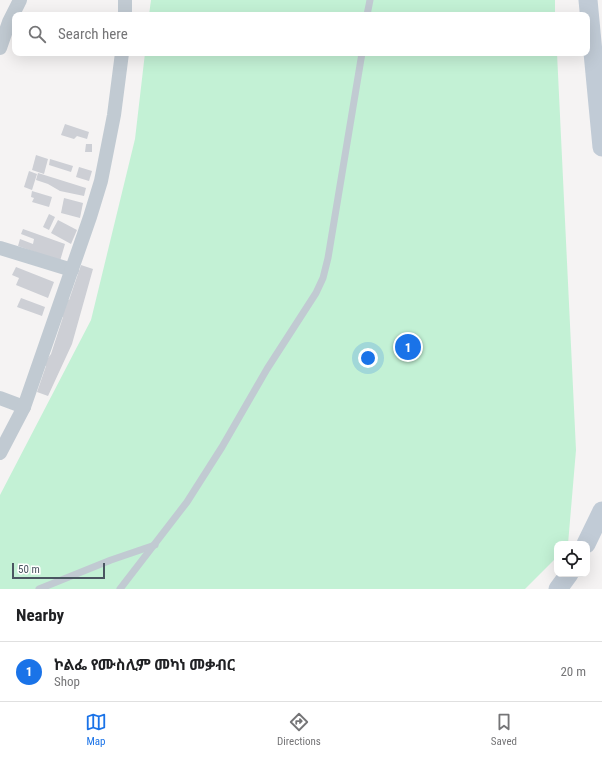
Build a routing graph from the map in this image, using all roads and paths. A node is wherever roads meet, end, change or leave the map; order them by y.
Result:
1 (20, 0) edge
2 (125, 0) edge
3 (370, 0) edge
4 (588, 0) edge
5 (16, 12) edge
6 (125, 12) edge
7 (368, 12) edge
8 (590, 12) edge
9 (590, 15) edge
10 (12, 23) edge
11 (0, 48) edge
12 (120, 56) edge
13 (362, 56) edge
14 (598, 73) edge
15 (602, 147) edge
16 (0, 248) edge
17 (72, 270) junction
18 (0, 398) edge
19 (24, 407) junction
20 (0, 453) edge
21 (602, 511) edge
22 (587, 541) edge
23 (155, 545) junction
24 (567, 577) edge
25 (39, 589) edge
26 (120, 589) edge
27 (558, 589) edge

1 - 5 street
2 - 6 street
3 - 7 lane
4 - 8 street
9 - 14 street
10 - 11 street
12 - 17 street
13 - 23 lane
14 - 15 street
16 - 17 street
17 - 19 street
18 - 19 street
19 - 20 street
21 - 22 street
23 - 25 lane
23 - 26 lane
24 - 27 street

